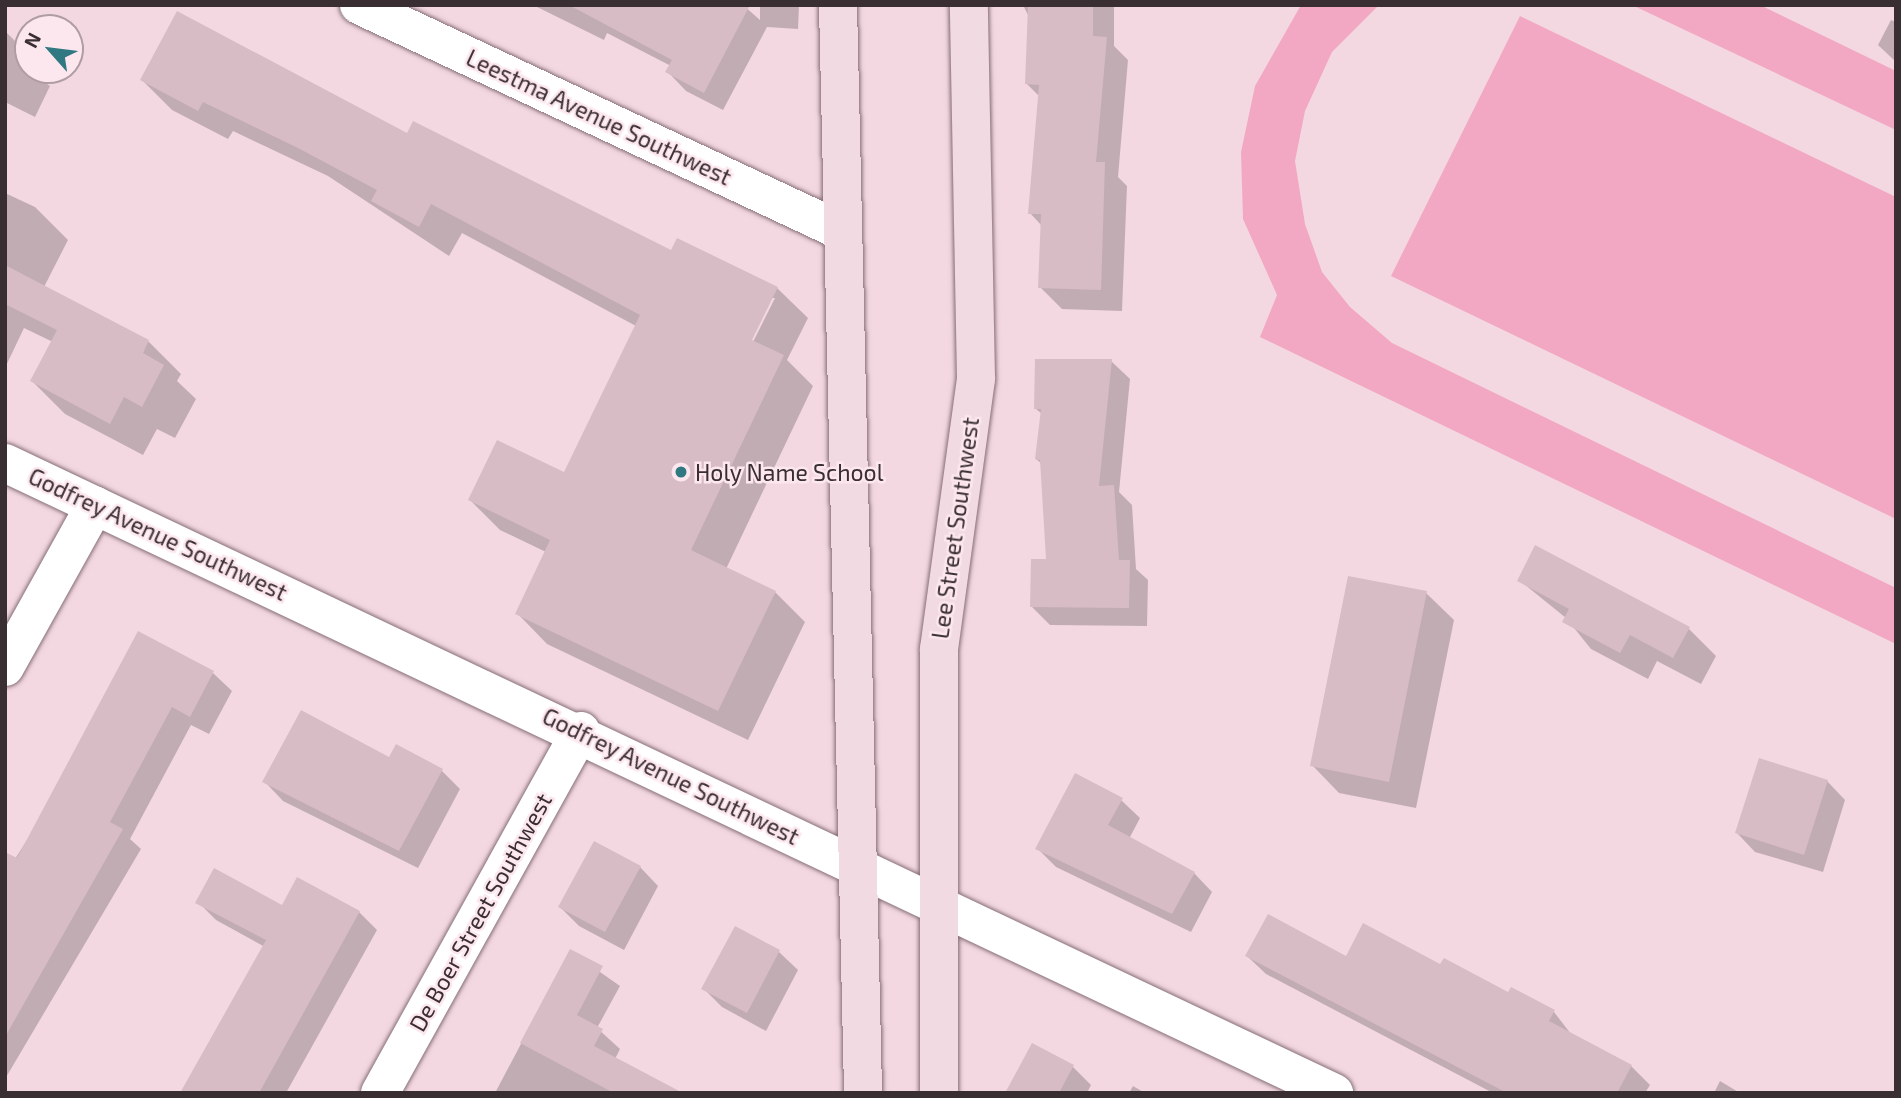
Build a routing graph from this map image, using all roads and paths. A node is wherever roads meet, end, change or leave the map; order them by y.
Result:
1 (359, 5) edge
2 (838, 5) edge
3 (969, 5) edge
4 (839, 230) junction
5 (5, 463) edge
6 (95, 505) junction
7 (5, 667) edge
8 (581, 731) junction
9 (858, 866) junction
10 (936, 905) junction
11 (380, 1093) edge
12 (863, 1093) edge
13 (939, 1093) edge
14 (1334, 1093) edge

1 - 4 street, Leestma Avenue Southwest
2 - 4 street
3 - 10 street, Lee Street Southwest
4 - 9 street
5 - 6 street, Godfrey Avenue Southwest
6 - 7 street
6 - 8 street, Godfrey Avenue Southwest
8 - 9 street, Godfrey Avenue Southwest
8 - 11 street, De Boer Street Southwest
9 - 10 street, Godfrey Avenue Southwest
9 - 12 street
10 - 13 street, Lee Street Southwest
10 - 14 street, Godfrey Avenue Southwest

